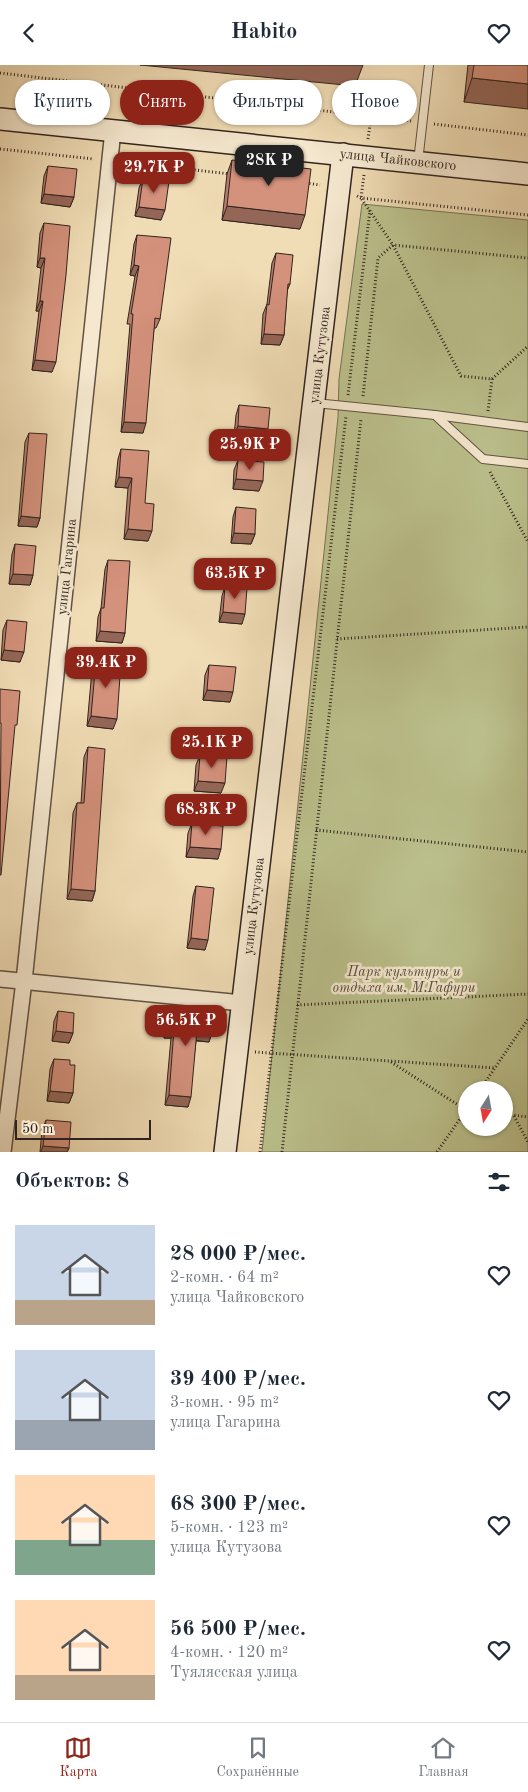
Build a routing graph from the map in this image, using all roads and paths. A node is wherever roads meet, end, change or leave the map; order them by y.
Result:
1 (429, 65) edge
2 (0, 73) edge
3 (0, 119) edge
4 (423, 123) junction
5 (113, 131) junction
6 (528, 135) edge
7 (0, 149) edge
8 (343, 154) junction
9 (110, 161) junction
10 (418, 162) junction
11 (528, 174) edge
12 (237, 175) edge
13 (306, 183) edge
14 (339, 188) junction
15 (361, 198) junction
16 (370, 210) junction
17 (528, 215) edge
18 (393, 245) junction
19 (528, 258) edge
20 (528, 347) edge
21 (315, 403) junction
22 (347, 406) junction
23 (362, 408) junction
24 (435, 415) junction
25 (528, 427) edge
26 (528, 464) edge
27 (528, 627) edge
28 (337, 639) junction
29 (316, 830) junction
30 (528, 852) edge
31 (0, 979) edge
32 (24, 981) junction
33 (528, 994) edge
34 (242, 1003) junction
35 (297, 1005) junction
36 (528, 1019) edge
37 (237, 1051) junction
38 (272, 1054) junction
39 (292, 1055) junction
40 (390, 1061) junction
41 (495, 1068) junction
42 (486, 1081) edge
43 (458, 1105) edge
44 (514, 1116) joint
45 (528, 1117) edge
46 (458, 1122) edge
47 (528, 1142) edge
48 (3, 1152) edge
49 (225, 1152) edge
50 (260, 1152) edge
51 (282, 1152) edge
52 (437, 1152) edge

1 - 4 lane
2 - 4 path
3 - 5 main road, улица Чайковского
4 - 6 path
4 - 10 lane
5 - 8 main road, улица Чайковского
5 - 9 street, улица Гагарина
7 - 9 path
8 - 10 main road, улица Чайковского
8 - 14 main road, улица Кутузова
9 - 12 path
9 - 32 street, улица Гагарина
10 - 11 main road, улица Чайковского
13 - 14 path
14 - 15 path
14 - 21 main road, улица Кутузова
15 - 16 path
15 - 17 path
16 - 18 path
16 - 22 path
18 - 19 path
18 - 20 path
18 - 23 path
21 - 22 lane
21 - 34 main road, улица Кутузова
22 - 23 lane
22 - 38 path
23 - 24 lane
23 - 28 path
24 - 25 lane
24 - 26 lane
27 - 28 path
28 - 29 path
29 - 30 path
29 - 35 path
31 - 32 street
32 - 34 street
32 - 48 street, улица Гагарина
33 - 35 path
34 - 37 main road, улица Кутузова
35 - 39 path
36 - 41 path
37 - 38 path
37 - 49 main road, улица Кутузова
38 - 39 path
38 - 50 path
39 - 40 path
39 - 51 path
40 - 41 path
40 - 43 path
41 - 42 path
44 - 45 path
44 - 47 path
46 - 52 path

